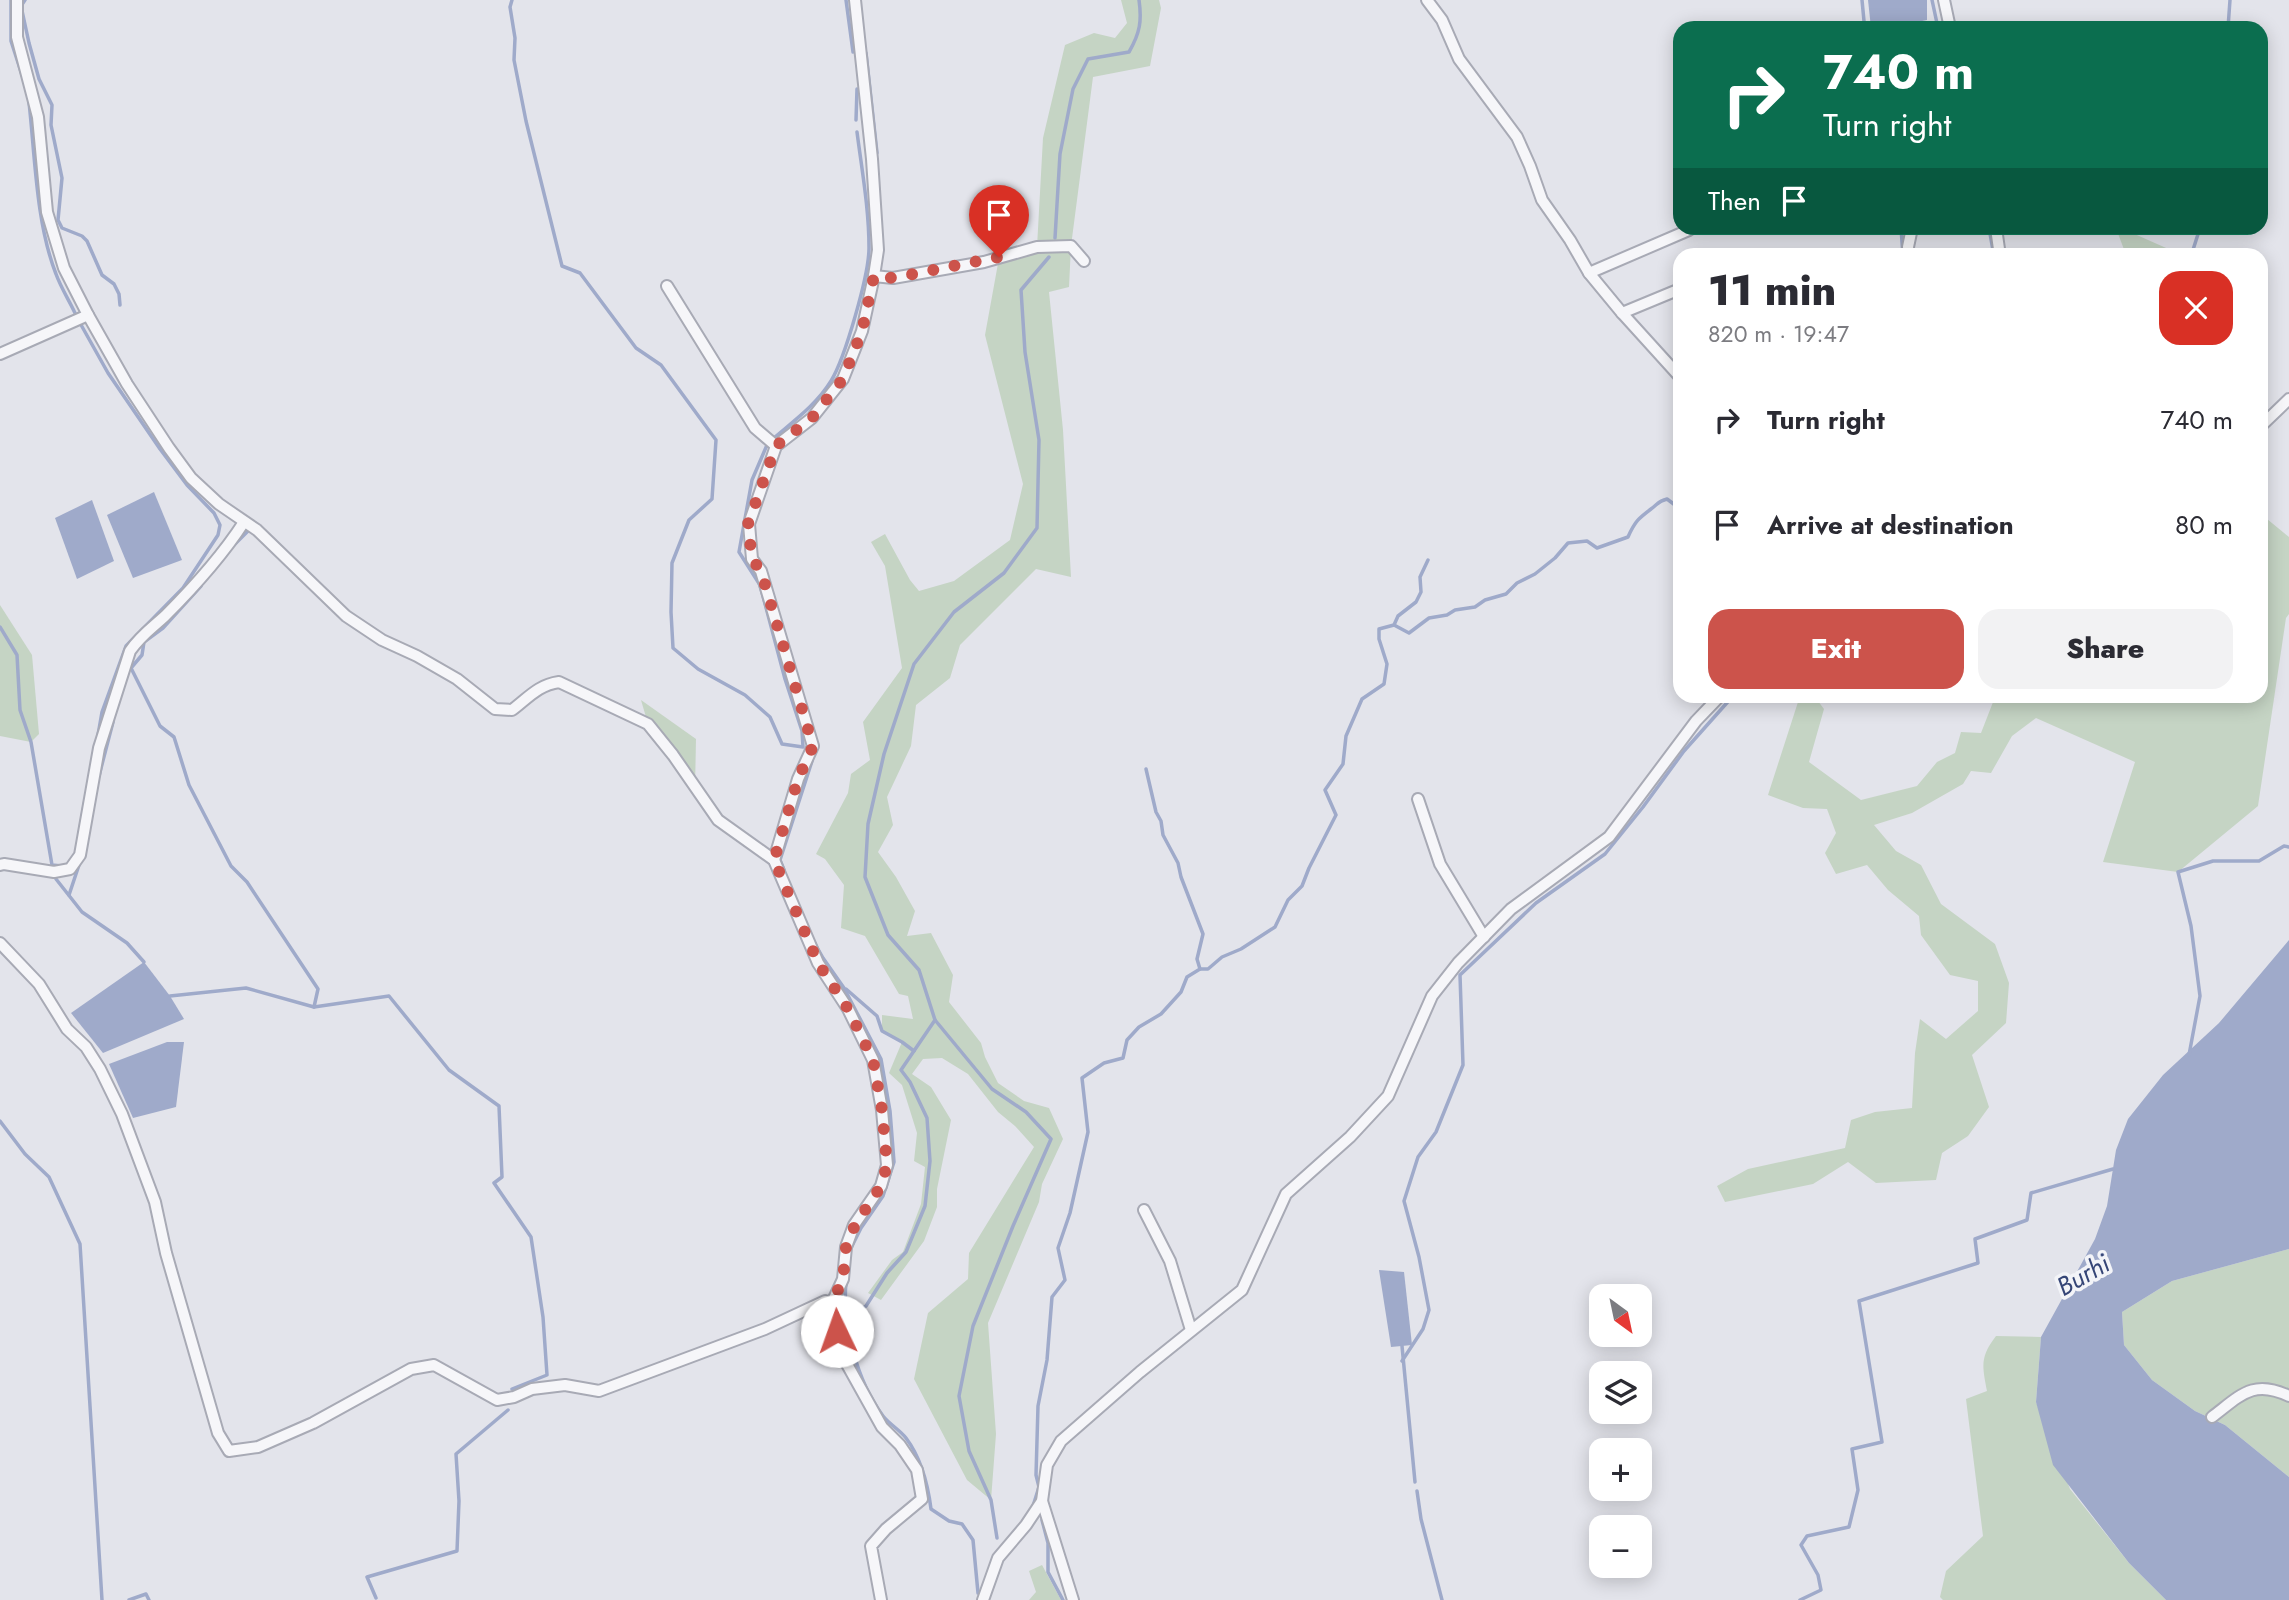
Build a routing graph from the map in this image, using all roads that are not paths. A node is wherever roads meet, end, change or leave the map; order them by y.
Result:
1 (17, 0) edge
2 (855, 0) edge
3 (1427, 0) edge
4 (1944, 0) edge
5 (1948, 21) edge
6 (1677, 235) edge
7 (1084, 261) dead end
8 (1589, 273) junction
9 (874, 276) junction
10 (667, 286) dead end
11 (1673, 292) edge
12 (1622, 313) junction
13 (88, 315) junction
14 (0, 354) edge
15 (1673, 369) edge
16 (2289, 399) edge
17 (2268, 419) edge
18 (776, 446) junction
19 (244, 522) junction
20 (1713, 703) edge
21 (1418, 799) dead end
22 (774, 860) junction
23 (0, 865) edge
24 (1484, 937) junction
25 (0, 943) edge
26 (1144, 1210) dead end
27 (831, 1305) junction
28 (1191, 1330) junction
29 (2289, 1396) edge
30 (2212, 1417) dead end
31 (1042, 1501) junction
32 (881, 1600) edge
33 (983, 1600) edge
34 (1073, 1600) edge

1 - 13 street
2 - 9 street
3 - 8 street
4 - 5 street
6 - 8 street
7 - 9 street
8 - 12 street
9 - 18 street
10 - 18 street
11 - 12 street
12 - 15 street
13 - 14 street
13 - 19 street
16 - 17 street
18 - 22 street
19 - 22 street
19 - 23 street
20 - 24 street
21 - 24 street
22 - 27 street
24 - 28 street
25 - 27 street
26 - 28 street
27 - 32 street
28 - 31 street
29 - 30 street
31 - 33 street
31 - 34 street

